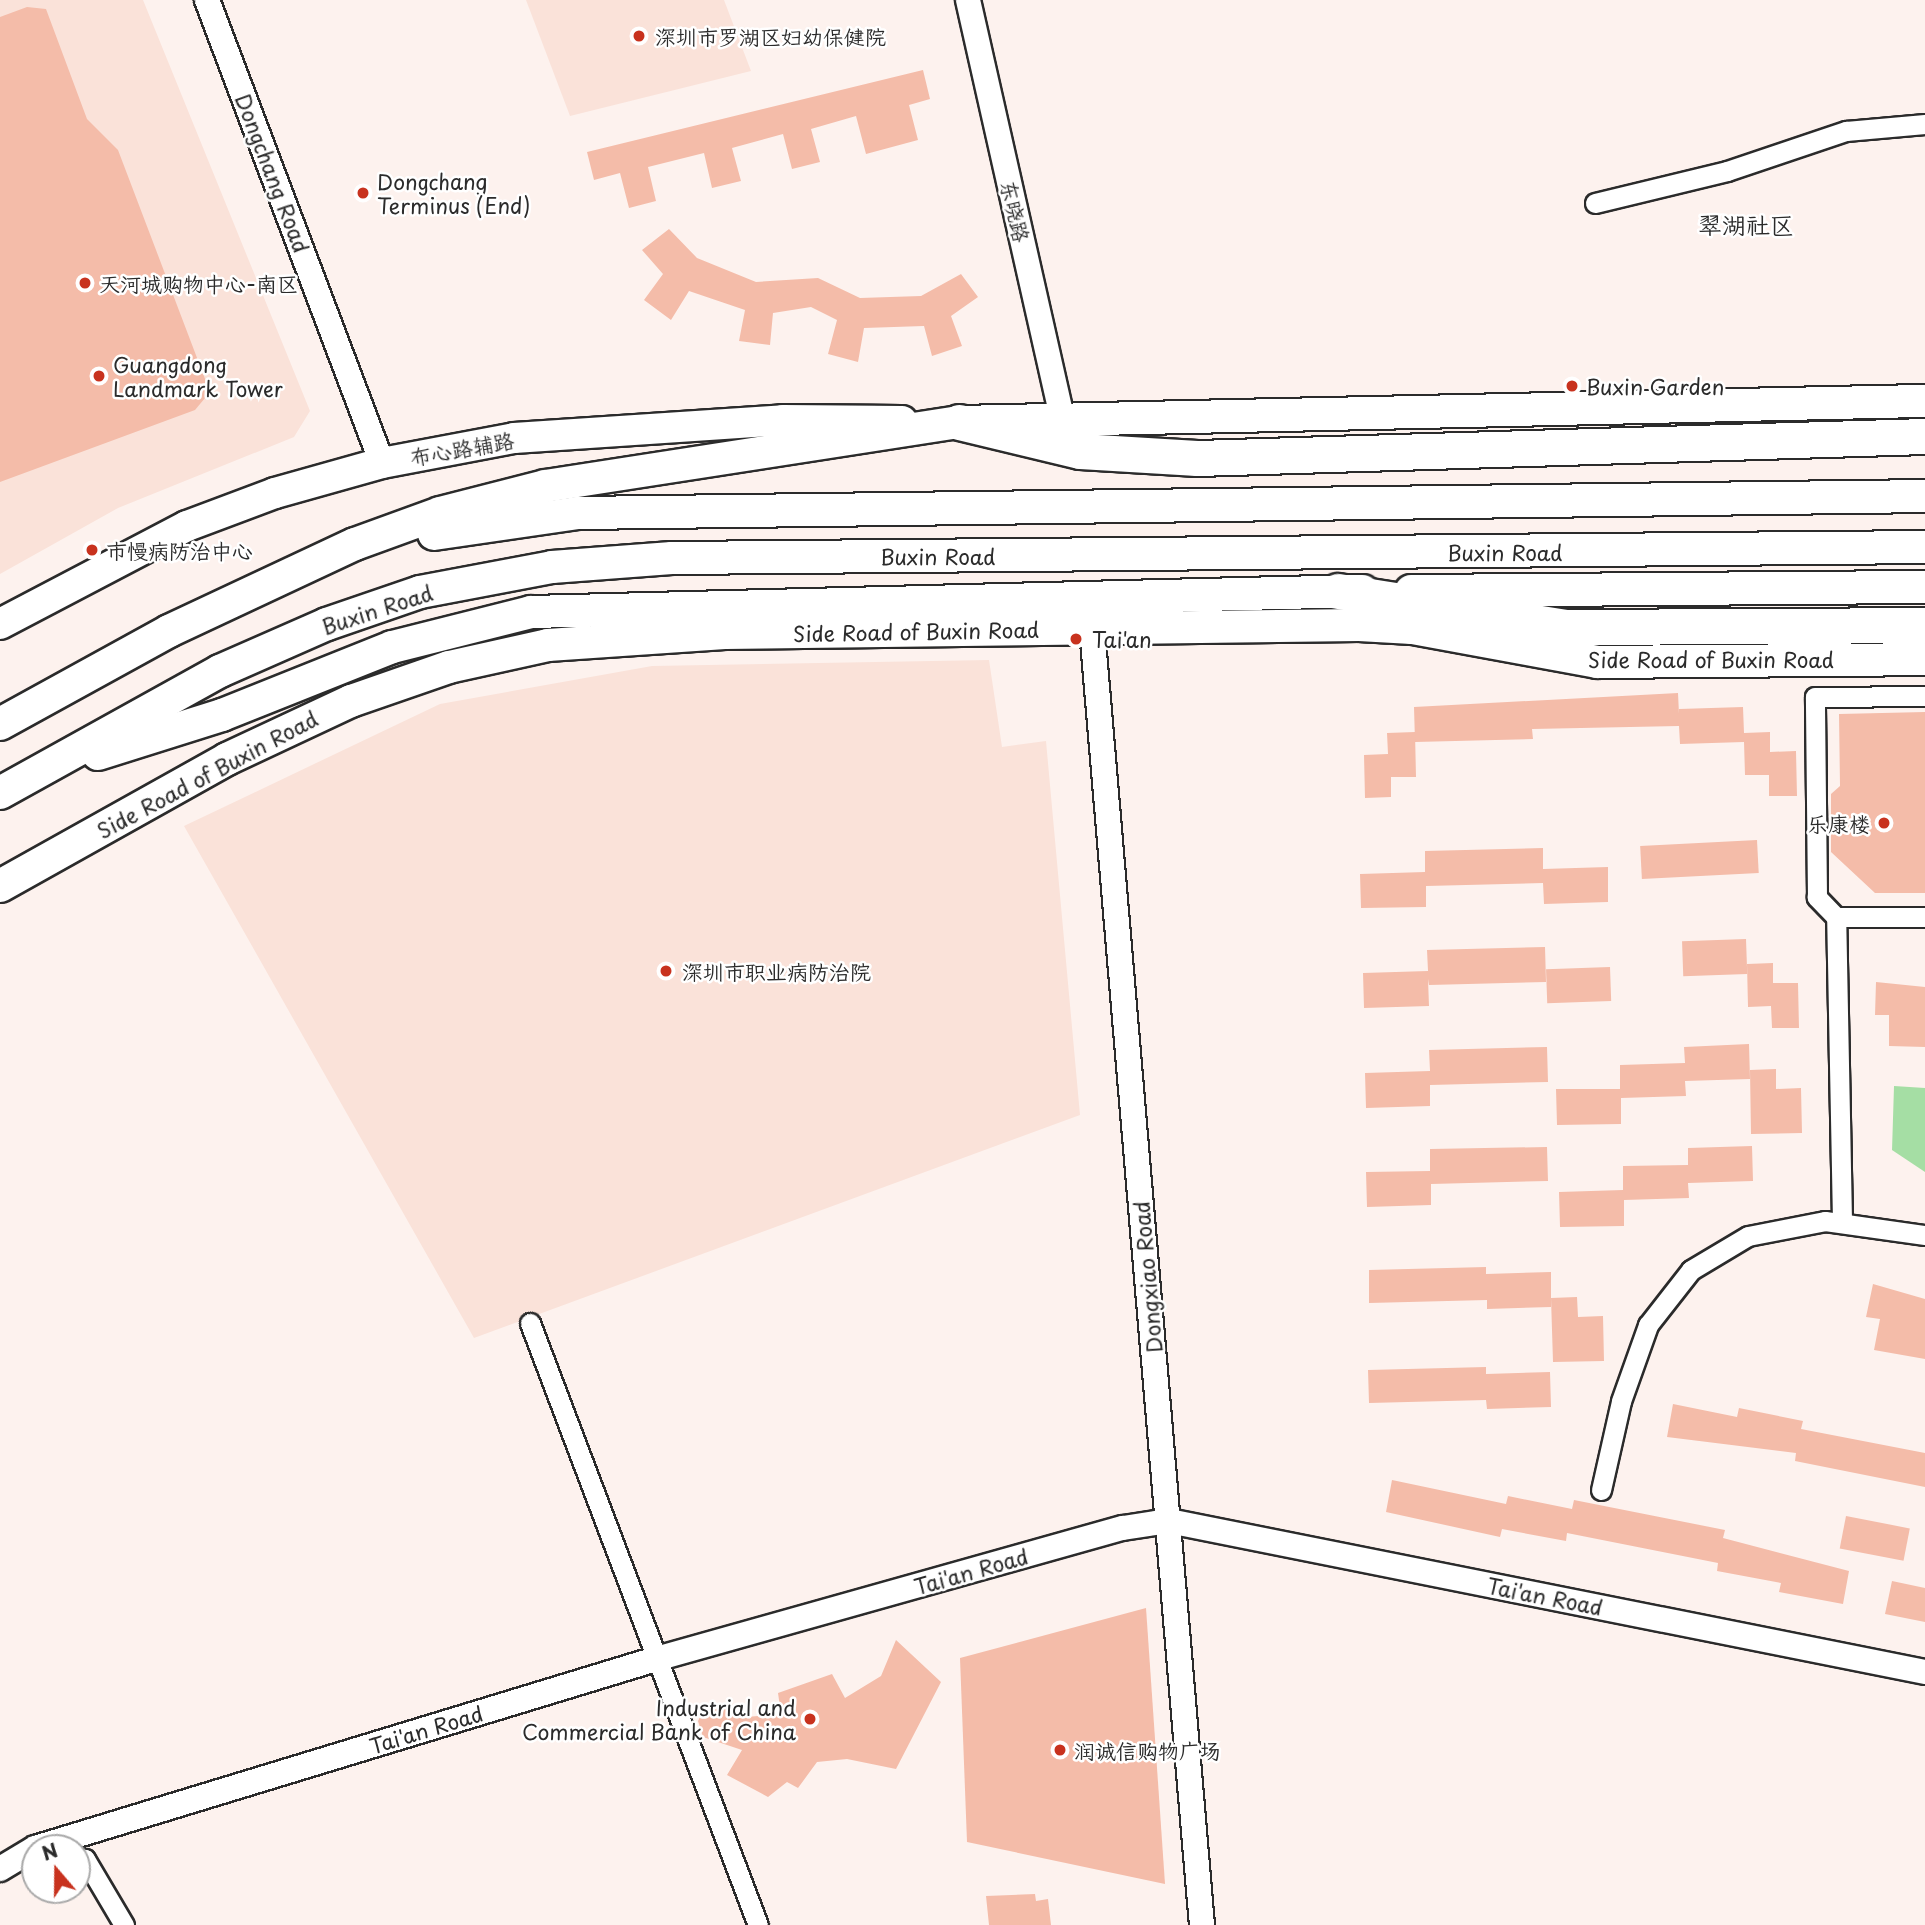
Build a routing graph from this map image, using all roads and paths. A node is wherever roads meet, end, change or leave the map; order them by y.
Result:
1 (207, 0) edge
2 (968, 0) edge
3 (1925, 124) edge
4 (1595, 203) dead end
5 (1925, 401) edge
6 (958, 422) junction
7 (1063, 422) junction
8 (1925, 436) edge
9 (382, 463) junction
10 (1925, 496) edge
11 (1925, 547) edge
12 (272, 584) junction
13 (1925, 587) edge
14 (1338, 591) junction
15 (0, 624) edge
16 (1925, 625) edge
17 (1092, 629) junction
18 (1925, 659) edge
19 (1925, 696) edge
20 (0, 724) edge
21 (12, 786) edge
22 (0, 886) edge
23 (1836, 917) junction
24 (1925, 917) edge
25 (1842, 1221) junction
26 (1925, 1236) edge
27 (530, 1323) dead end
28 (1601, 1490) dead end
29 (1169, 1521) junction
30 (656, 1659) junction
31 (1925, 1672) edge
32 (83, 1834) edge
33 (21, 1857) edge
34 (0, 1869) edge
35 (91, 1869) edge
36 (124, 1925) edge
37 (758, 1925) edge
38 (1202, 1925) edge

1 - 9 street, Dongchang Road
2 - 7 street, 东晓路
3 - 4 street
5 - 7 highway
6 - 7 highway
6 - 8 highway
6 - 9 main road, 布心路辅路
6 - 12 highway
9 - 15 main road, 布心路辅路
10 - 12 highway
11 - 21 highway, Buxin Road
12 - 20 highway
13 - 14 highway
14 - 16 highway
14 - 21 highway
17 - 18 highway, Side Road of Buxin Road
17 - 22 highway, Side Road of Buxin Road
17 - 29 street, Dongxiao Road
19 - 23 street
23 - 24 street
23 - 25 street
25 - 26 street
25 - 28 street
27 - 30 street
29 - 30 street, Tai'an Road
29 - 31 street, Tai'an Road
29 - 38 street, Dongxiao Road
30 - 32 street, Tai'an Road
30 - 37 street
33 - 34 street, Tai'an Road
35 - 36 street

